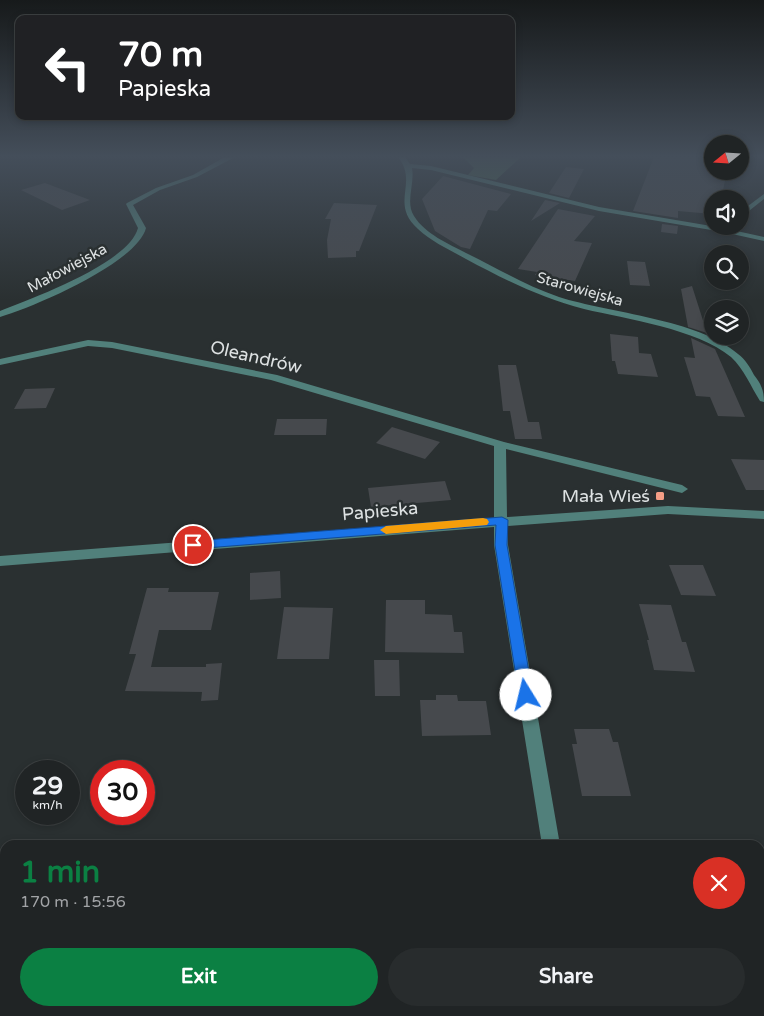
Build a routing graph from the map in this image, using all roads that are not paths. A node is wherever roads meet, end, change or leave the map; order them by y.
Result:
1 (129, 204) edge
2 (407, 204) edge
3 (579, 204) edge
4 (704, 225) edge
5 (749, 235) edge
6 (764, 239) edge
7 (0, 314) edge
8 (0, 362) edge
9 (764, 399) edge
10 (500, 444) junction
11 (682, 488) dead end
12 (764, 515) edge
13 (502, 520) junction
14 (0, 561) edge
15 (550, 840) edge

1 - 7 street, Małowiejska
2 - 9 street, Starowiejska
3 - 4 street
5 - 6 street
8 - 10 street, Oleandrów
10 - 11 street, Oleandrów
10 - 13 street
12 - 13 street, Papieska
13 - 14 street, Papieska
13 - 15 street

